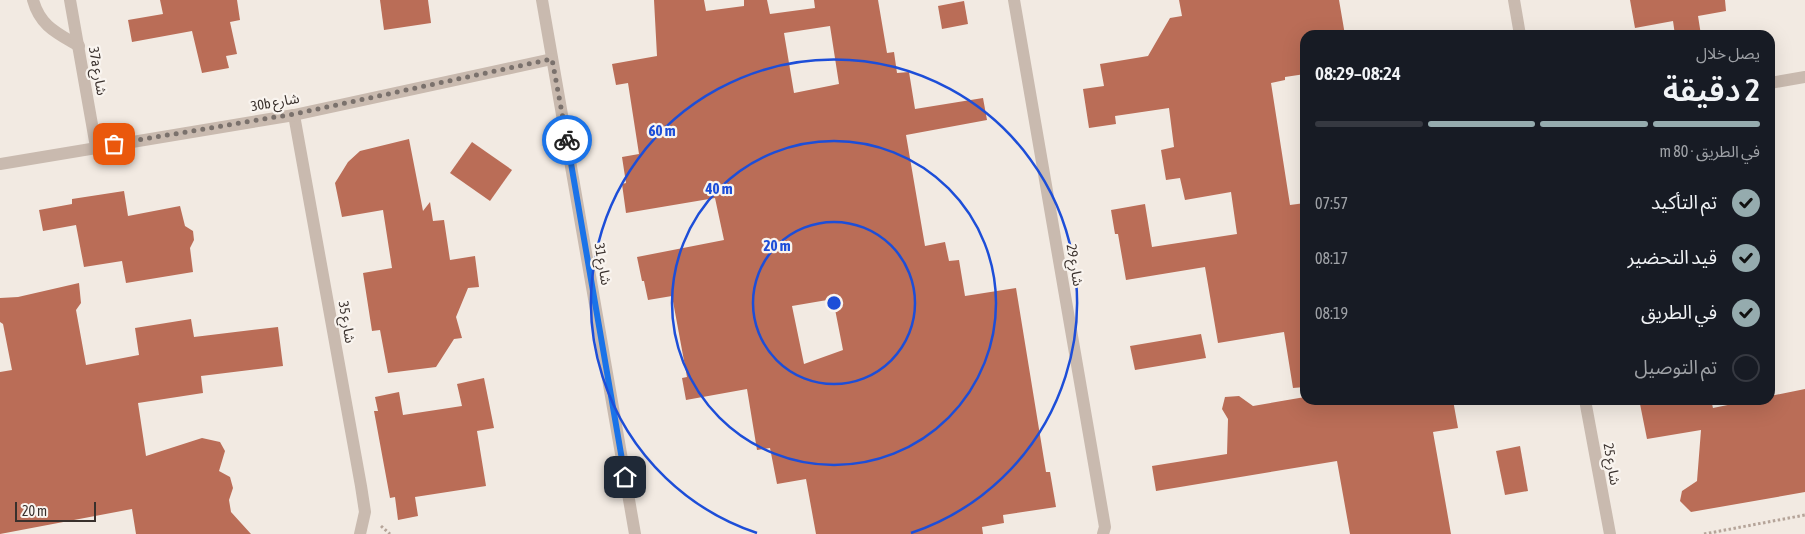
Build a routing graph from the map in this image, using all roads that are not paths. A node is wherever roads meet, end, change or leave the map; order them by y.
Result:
1 (33, 0) edge
2 (70, 0) edge
3 (542, 0) edge
4 (1014, 0) edge
5 (1514, 0) edge
6 (1519, 30) edge
7 (79, 46) junction
8 (552, 59) junction
9 (1805, 77) edge
10 (1775, 82) edge
11 (294, 114) junction
12 (96, 147) junction
13 (0, 164) edge
14 (1587, 405) edge
15 (360, 534) edge
16 (634, 534) edge
17 (1103, 534) edge
18 (1610, 534) edge

1 - 7 street
2 - 7 street, 37a شارع
3 - 8 street, شارع 31
4 - 17 street, شارع 29
5 - 6 street
7 - 12 street, 37a شارع
8 - 11 street, 30b شارع
8 - 16 street, شارع 31
9 - 10 street
11 - 12 street, 30b شارع
11 - 15 street, شارع 35
12 - 13 street, 30b شارع
14 - 18 street, شارع 25

